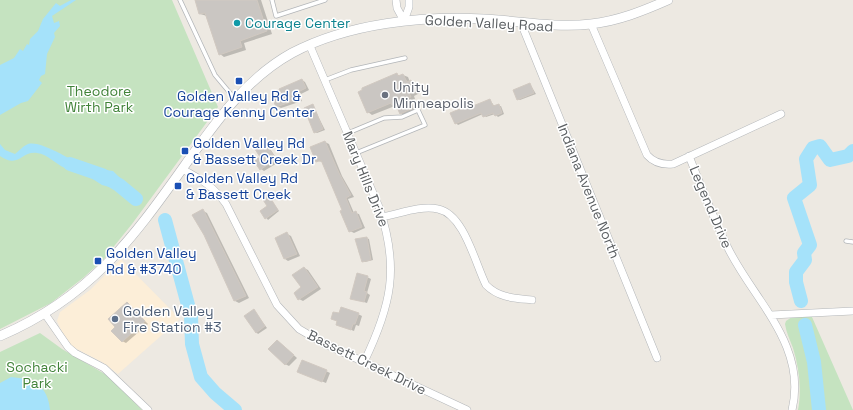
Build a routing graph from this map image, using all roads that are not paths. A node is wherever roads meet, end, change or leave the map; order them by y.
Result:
1 (180, 0) edge
2 (272, 0) edge
3 (325, 0) edge
4 (396, 0) edge
5 (409, 0) edge
6 (661, 1) edge
7 (404, 21) junction
8 (521, 23) junction
9 (591, 24) junction
10 (310, 46) junction
11 (405, 58) dead end
12 (325, 80) junction
13 (235, 99) junction
14 (781, 114) dead end
15 (348, 133) junction
16 (356, 153) junction
17 (689, 156) junction
18 (182, 169) junction
19 (382, 217) junction
20 (846, 241) dead end
21 (853, 242) edge
22 (532, 300) dead end
23 (853, 310) edge
24 (45, 314) junction
25 (771, 315) junction
26 (0, 336) edge
27 (657, 358) dead end
28 (364, 362) junction
29 (148, 410) edge
30 (467, 410) edge
31 (792, 410) edge

1 - 13 lane
2 - 3 lane
4 - 7 street
5 - 7 street
6 - 9 street, Golden Valley Road
7 - 8 street, Golden Valley Road
7 - 10 street, Golden Valley Road
8 - 9 street, Golden Valley Road
8 - 27 street, Indiana Avenue North
9 - 17 street, Legend Drive
10 - 12 street, Mary Hills Drive
10 - 13 street, Golden Valley Road
11 - 12 lane
12 - 15 street, Mary Hills Drive
13 - 18 street, Golden Valley Road
14 - 17 street
15 - 16 street, Mary Hills Drive
15 - 16 lane
16 - 19 street, Mary Hills Drive
17 - 25 street, Legend Drive
18 - 24 street, Golden Valley Road
18 - 28 street, Bassett Creek Drive
19 - 22 street
19 - 28 street, Mary Hills Drive
20 - 21 lane
23 - 25 street
24 - 26 street, Golden Valley Road
24 - 29 street
25 - 31 street
28 - 30 street, Bassett Creek Drive

